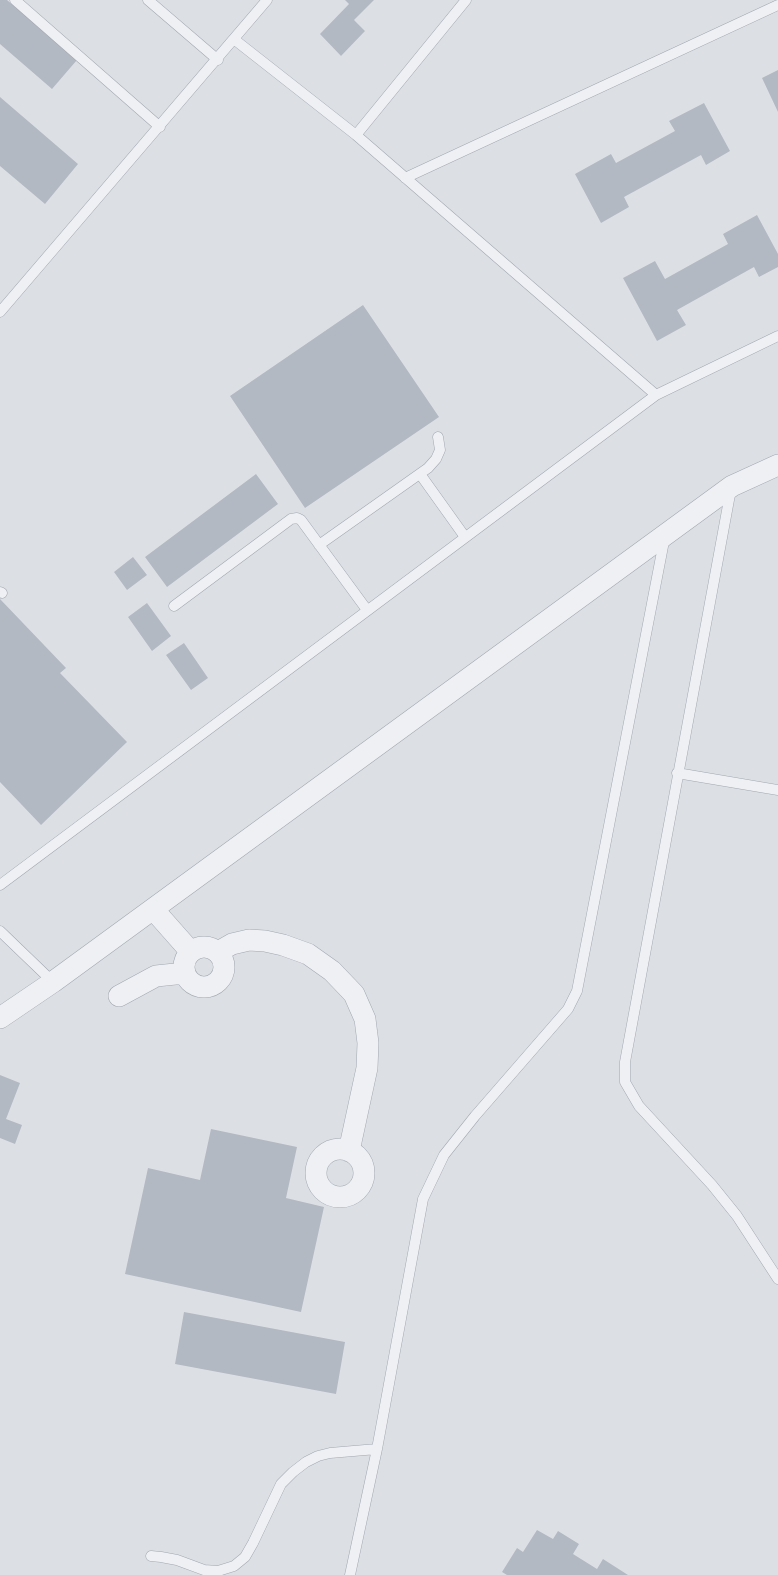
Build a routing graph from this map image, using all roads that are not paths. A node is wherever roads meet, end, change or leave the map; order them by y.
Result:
1 (15, 0) edge
2 (148, 0) edge
3 (268, 0) edge
4 (466, 0) edge
5 (778, 5) edge
6 (235, 40) junction
7 (218, 60) junction
8 (160, 127) junction
9 (356, 135) junction
10 (405, 178) junction
11 (0, 312) edge
12 (778, 336) edge
13 (656, 394) junction
14 (438, 437) dead end
15 (778, 465) edge
16 (420, 474) junction
17 (732, 486) junction
18 (665, 535) junction
19 (466, 537) junction
20 (319, 545) junction
21 (174, 606) dead end
22 (367, 610) junction
23 (677, 773) junction
24 (778, 790) edge
25 (0, 885) edge
26 (153, 909) junction
27 (0, 931) edge
28 (191, 952) junction
29 (218, 952) junction
30 (185, 973) junction
31 (52, 982) junction
32 (118, 996) dead end
33 (0, 1018) edge
34 (349, 1151) dead end
35 (778, 1279) edge
36 (377, 1449) junction
37 (151, 1556) dead end
38 (350, 1575) edge

1 - 8 lane
2 - 7 lane
3 - 6 lane
4 - 9 lane
5 - 10 lane
6 - 7 lane
6 - 9 lane
7 - 8 lane
8 - 11 lane
9 - 10 lane
10 - 13 lane
12 - 13 lane
13 - 19 lane
14 - 16 lane
15 - 17 street
16 - 19 lane
16 - 20 lane
17 - 18 street
17 - 23 lane
18 - 26 street
18 - 36 lane
19 - 22 lane
20 - 21 lane
20 - 22 lane
22 - 25 lane
23 - 24 lane
23 - 35 lane
26 - 28 street
26 - 31 street
27 - 31 lane
28 - 29 street
28 - 30 street
29 - 30 street
29 - 34 street
30 - 32 street
31 - 33 street
36 - 37 lane
36 - 38 lane

